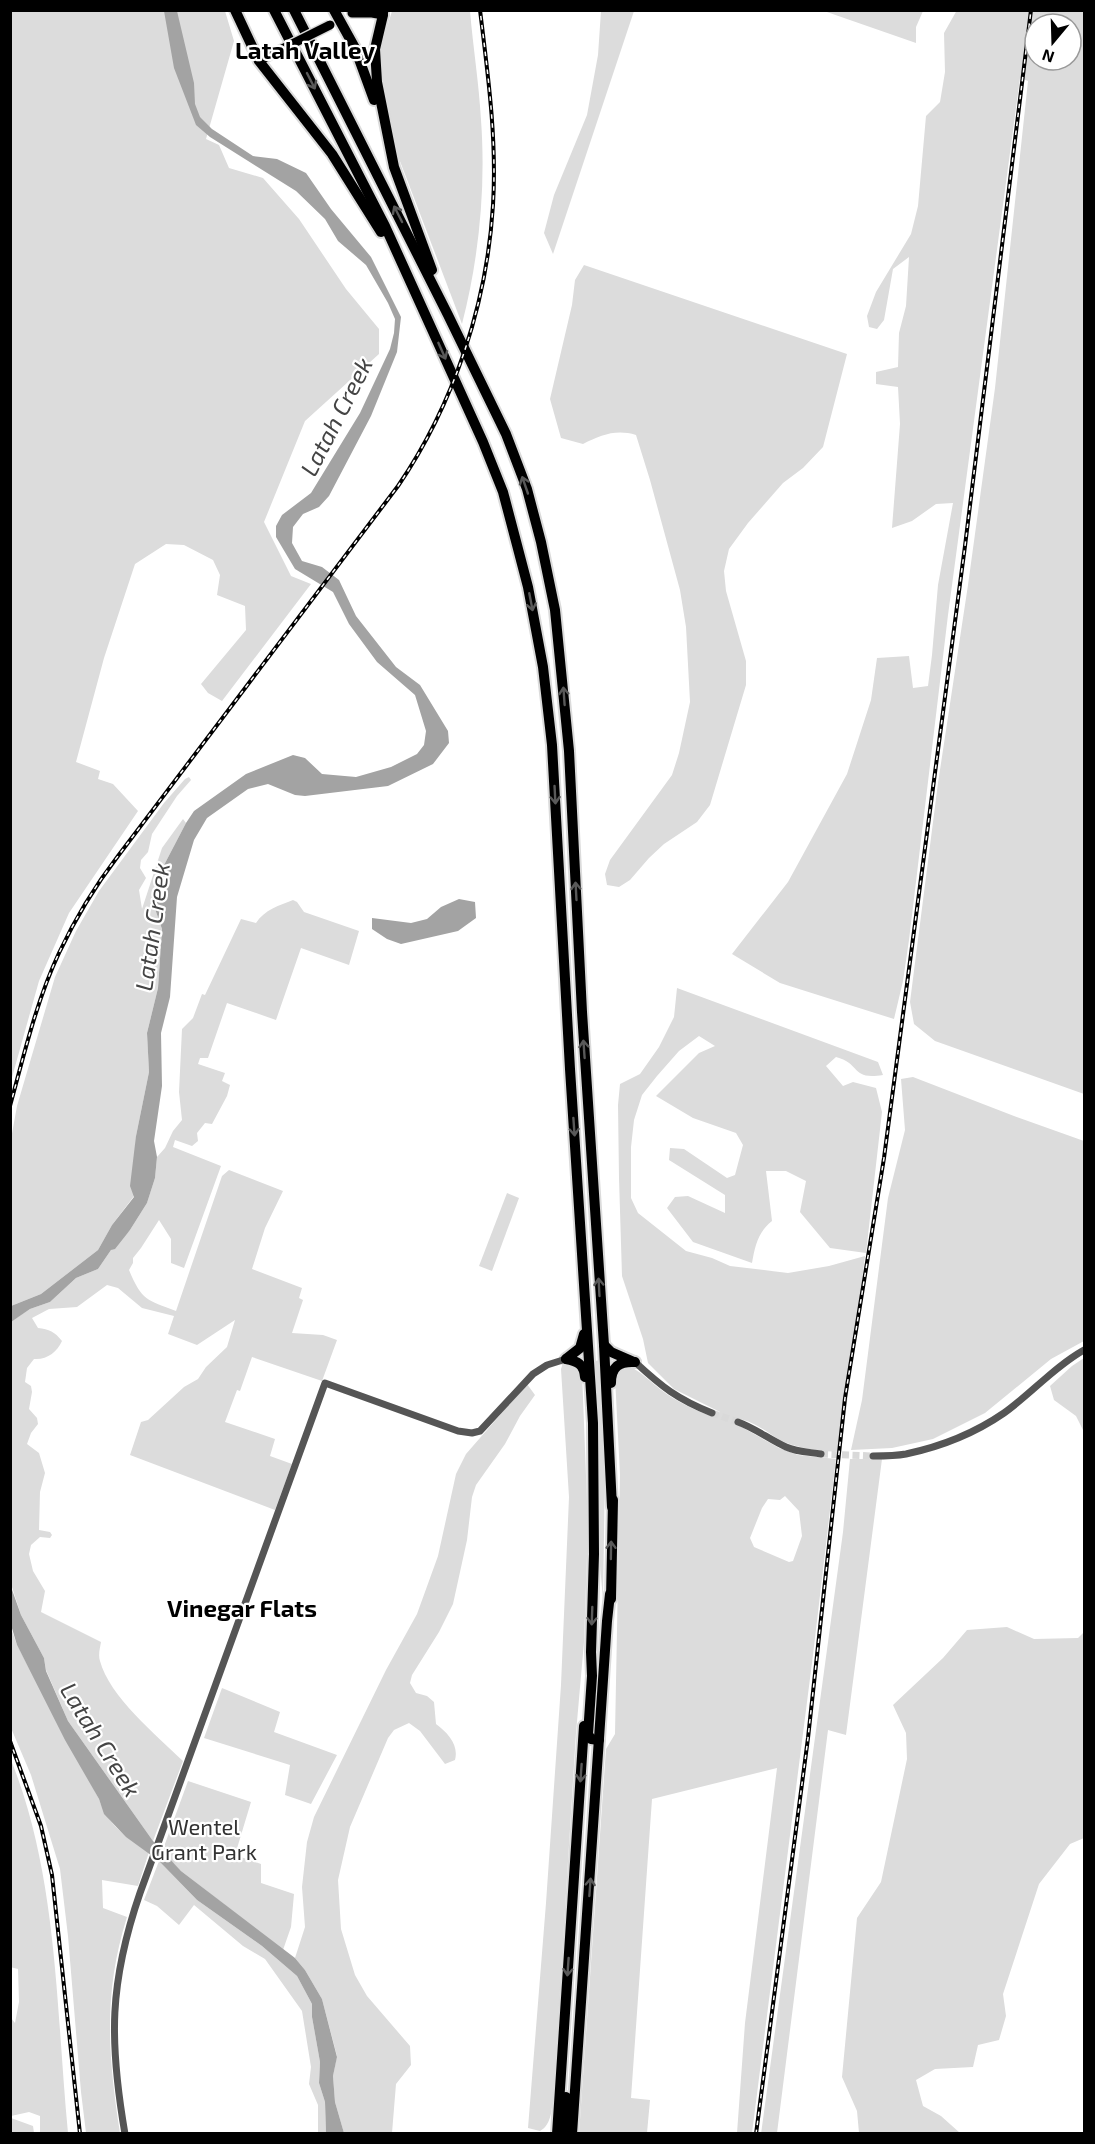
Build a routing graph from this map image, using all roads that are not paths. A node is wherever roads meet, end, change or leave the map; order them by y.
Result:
1 (235, 10) edge
2 (274, 10) edge
3 (294, 10) edge
4 (355, 12) edge
5 (383, 13) edge
6 (334, 18) edge
7 (259, 61) junction
8 (391, 155) junction
9 (448, 315) junction
10 (430, 322) junction
11 (562, 926) junction
12 (582, 1012) junction
13 (586, 1314) junction
14 (604, 1345) junction
15 (1084, 1350) edge
16 (566, 1359) junction
17 (635, 1362) junction
18 (712, 1413) tunnel mouth
19 (738, 1422) tunnel mouth
20 (820, 1454) tunnel mouth
21 (873, 1456) tunnel mouth
22 (593, 1489) junction
23 (612, 1507) junction
24 (591, 1652) junction
25 (599, 1740) junction
26 (561, 2068) junction
27 (125, 2133) edge
28 (557, 2133) edge
29 (565, 2133) edge
30 (574, 2133) edge

1 - 7 highway
2 -> 10 highway
9 -> 3 highway
4 - 5 main road
4 - 6 main road
5 - 8 highway
6 - 7 main road, bridge
6 - 8 highway
7 - 10 highway
8 - 9 highway
12 -> 9 highway
10 -> 11 highway
11 - 12 highway
11 -> 13 highway
14 -> 12 highway
13 - 16 highway
13 - 22 highway
14 - 17 highway
14 - 23 highway
15 - 21 street
16 - 22 highway
16 - 27 street
17 - 18 street
17 - 23 highway
19 - 20 street
22 -> 24 highway
25 -> 23 highway
24 - 25 highway
24 -> 26 highway
30 -> 25 highway
26 - 28 highway
26 - 29 highway

